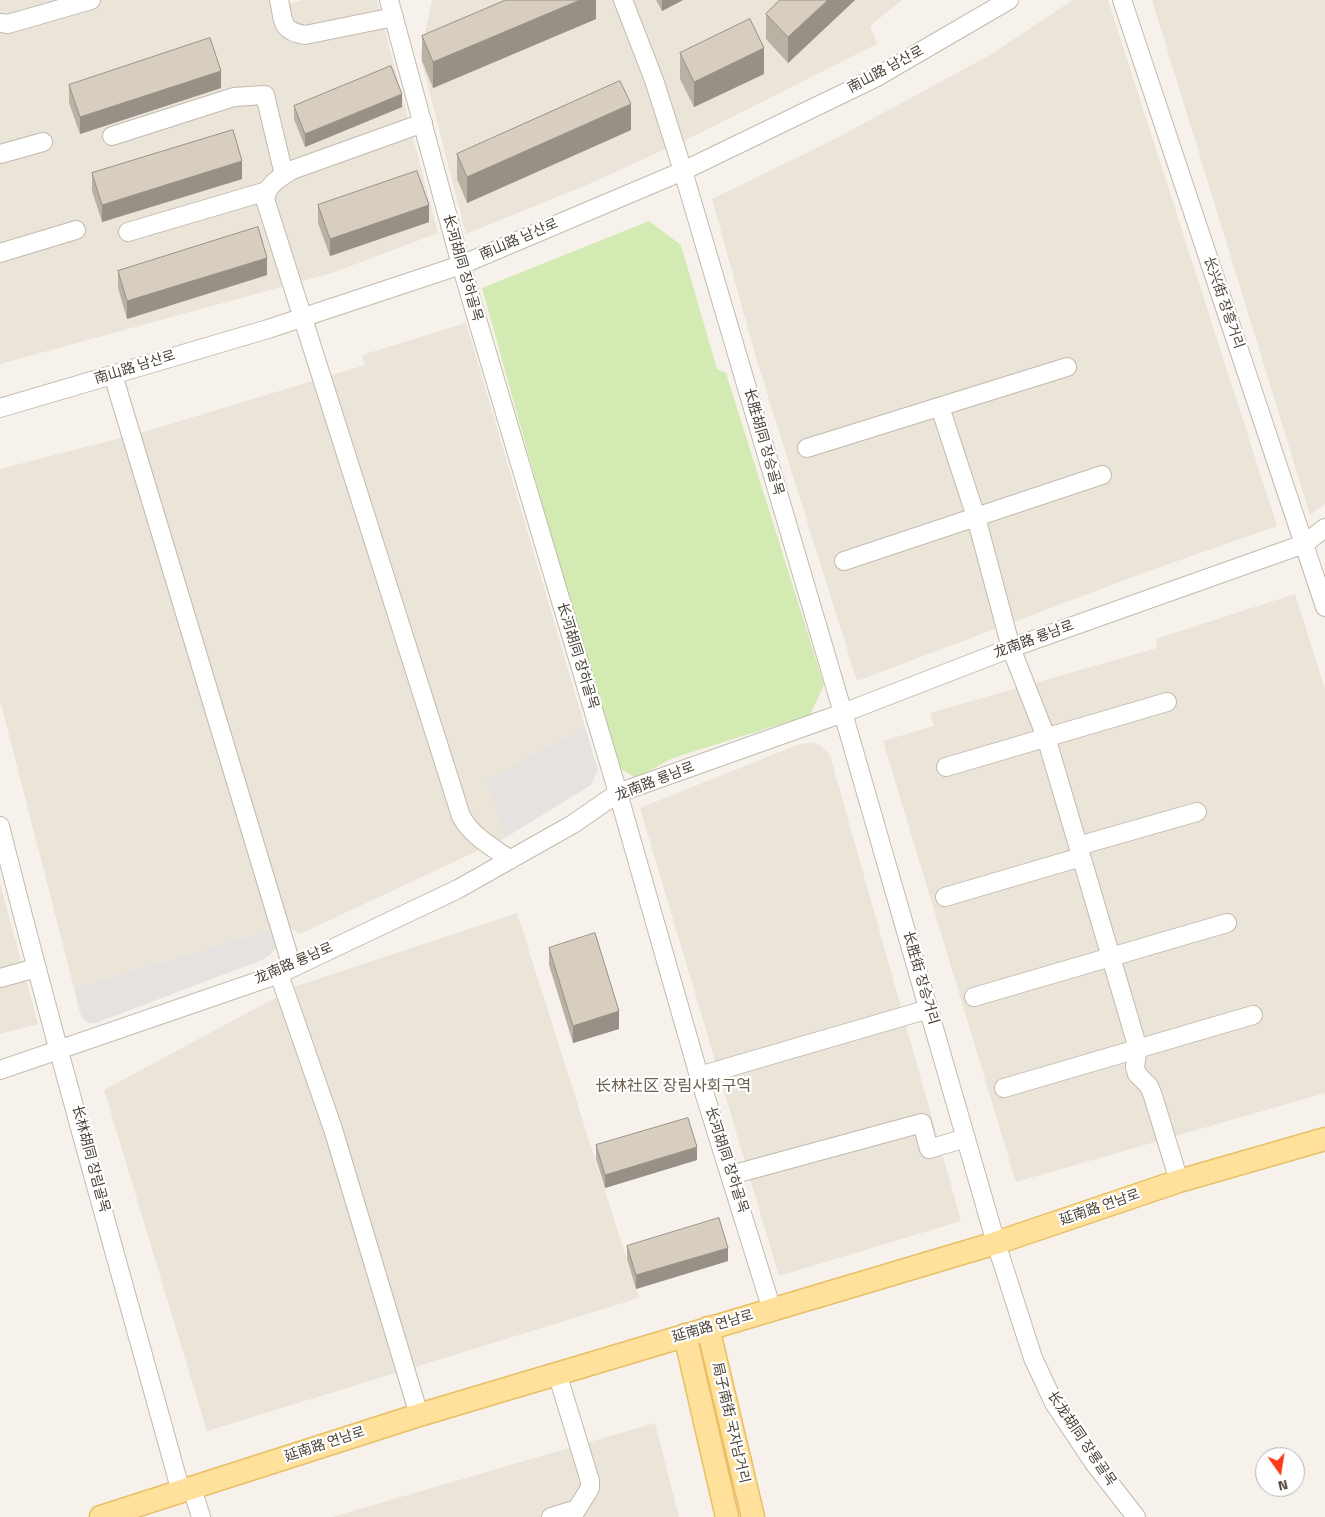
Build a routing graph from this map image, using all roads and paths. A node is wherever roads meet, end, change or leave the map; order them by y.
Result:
1 (91, 0) edge
2 (280, 0) edge
3 (389, 0) edge
4 (623, 0) edge
5 (1009, 0) edge
6 (1122, 0) edge
7 (394, 17) junction
8 (0, 23) edge
9 (424, 123) junction
10 (112, 136) dead end
11 (43, 142) dead end
12 (0, 154) edge
13 (683, 171) junction
14 (284, 175) junction
15 (267, 190) junction
16 (76, 230) dead end
17 (128, 232) dead end
18 (0, 253) edge
19 (461, 265) junction
20 (302, 318) junction
21 (1067, 367) dead end
22 (113, 375) junction
23 (940, 407) junction
24 (0, 408) edge
25 (807, 448) dead end
26 (1102, 475) dead end
27 (976, 518) junction
28 (1325, 528) edge
29 (1304, 544) junction
30 (844, 561) dead end
31 (1325, 607) edge
32 (1011, 648) junction
33 (1167, 702) dead end
34 (843, 713) junction
35 (1046, 737) junction
36 (946, 767) dead end
37 (618, 793) junction
38 (1197, 812) dead end
39 (0, 826) edge
40 (1080, 852) junction
41 (510, 860) junction
42 (945, 897) dead end
43 (1227, 923) dead end
44 (1111, 957) junction
45 (36, 968) junction
46 (285, 970) junction
47 (0, 978) edge
48 (974, 997) dead end
49 (928, 1008) junction
50 (1253, 1015) dead end
51 (60, 1048) junction
52 (1137, 1050) junction
53 (0, 1070) edge
54 (699, 1076) junction
55 (1004, 1088) dead end
56 (966, 1138) junction
57 (1325, 1139) edge
58 (731, 1175) junction
59 (1179, 1181) junction
60 (996, 1243) junction
61 (772, 1310) junction
62 (708, 1328) junction
63 (685, 1335) junction
64 (557, 1373) junction
65 (419, 1415) junction
66 (186, 1490) junction
67 (574, 1513) edge
68 (101, 1517) edge
69 (201, 1517) edge
70 (552, 1517) edge
71 (727, 1517) edge
72 (753, 1517) edge
73 (1136, 1517) edge

1 - 8 street
2 - 7 street
3 - 7 street, 长河胡同 장하골목
4 - 13 street, 长胜胡同 장승골목
5 - 13 street, 南山路 남산로
6 - 29 street, 长兴街 장흥거리
7 - 9 street, 长河胡同 장하골목
9 - 14 street
9 - 19 street, 长河胡同 장하골목
10 - 14 street
11 - 12 street
13 - 19 street, 南山路 남산로
13 - 34 street, 长胜胡同 장승골목
14 - 15 street
15 - 17 street
15 - 20 street
16 - 18 street
19 - 20 street, 南山路 남산로
19 - 37 street, 长河胡同 장하골목
20 - 22 street, 南山路 남산로
20 - 41 street
21 - 23 street
22 - 24 street, 南山路 남산로
22 - 46 street
23 - 25 street
23 - 27 street
26 - 27 street
27 - 30 street
27 - 32 street
28 - 29 street, 龙南路 룡남로
29 - 31 street, 长兴街 장흥거리
29 - 32 street, 龙南路 룡남로
32 - 34 street, 龙南路 룡남로
32 - 35 street
33 - 35 street
34 - 37 street, 龙南路 룡남로
34 - 49 street, 长胜街 장승거리
35 - 36 street
35 - 40 street
37 - 41 street, 龙南路 룡남로
37 - 54 street, 长河胡同 장하골목
38 - 40 street
39 - 45 street, 长林胡同 장림골목
40 - 42 street
40 - 44 street
41 - 46 street, 龙南路 룡남로
43 - 44 street
44 - 48 street
44 - 52 street
45 - 47 street
45 - 51 street, 长林胡同 장림골목
46 - 51 street, 龙南路 룡남로
46 - 65 street
49 - 54 street
49 - 56 street, 长胜街 장승거리
50 - 52 street
51 - 53 street, 龙南路 룡남로
51 - 66 street, 长林胡同 장림골목
52 - 55 street
52 - 59 street
54 - 58 street, 长河胡同 장하골목
56 - 58 street
56 - 60 street, 长胜街 장승거리
57 - 59 main road, 延南路 연남로
58 - 61 street, 长河胡同 장하골목
59 - 60 main road, 延南路 연남로
60 - 61 main road, 延南路 연남로
60 - 73 street, 长龙胡同 장룡골목
61 - 62 main road, 延南路 연남로
62 - 63 main road, 延南路 연남로
62 - 72 main road, 局子南街 국자남거리
63 - 64 main road, 延南路 연남로
63 - 71 main road, 局子南街 국자남거리
64 - 65 main road, 延南路 연남로
64 - 67 street
65 - 66 main road, 延南路 연남로
66 - 68 main road, 延南路 연남로
66 - 69 street, 长林胡同 장림골목
67 - 70 street

